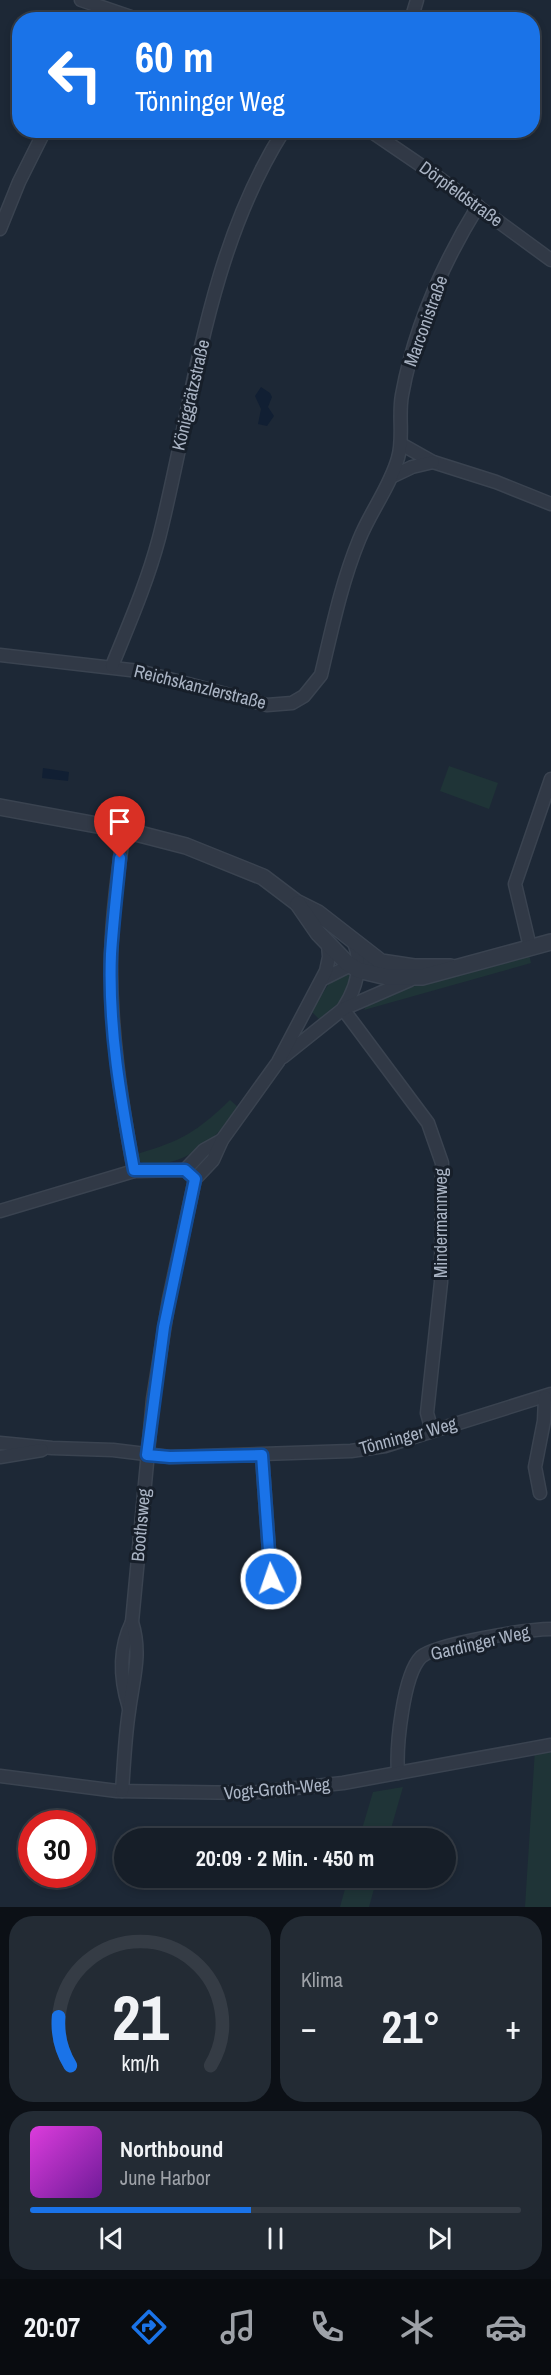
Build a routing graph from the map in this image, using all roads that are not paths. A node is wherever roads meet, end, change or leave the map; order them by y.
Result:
1 (81, 0) edge
2 (109, 4) edge
3 (41, 138) edge
4 (279, 138) edge
5 (380, 138) edge
6 (478, 206) junction
7 (0, 229) edge
8 (551, 260) edge
9 (401, 444) junction
10 (433, 462) junction
11 (391, 477) junction
12 (551, 504) edge
13 (0, 655) edge
14 (112, 666) junction
15 (551, 779) edge
16 (0, 807) edge
17 (124, 830) junction
18 (296, 902) junction
19 (551, 942) edge
20 (354, 943) junction
21 (328, 944) junction
22 (530, 947) junction
23 (381, 962) junction
24 (355, 966) junction
25 (451, 967) junction
26 (414, 978) junction
27 (323, 979) junction
28 (343, 1009) junction
29 (278, 1062) junction
30 (134, 1170) junction
31 (190, 1175) junction
32 (0, 1211) edge
33 (548, 1395) edge
34 (432, 1431) junction
35 (0, 1443) edge
36 (52, 1448) junction
37 (147, 1455) junction
38 (262, 1455) junction
39 (0, 1457) edge
40 (540, 1493) dead end
41 (266, 1602) dead end
42 (551, 1629) edge
43 (551, 1745) edge
44 (398, 1773) junction
45 (0, 1776) edge
46 (122, 1791) junction

1 - 2 street
3 - 7 street
4 - 14 street, Königgrätzstraße
5 - 6 street, Dörpfeldstraße
6 - 8 street, Dörpfeldstraße
6 - 9 street, Marconistraße
9 - 10 street
9 - 11 street, Reichskanzlerstraße
10 - 11 street
10 - 12 street
11 - 14 street, Reichskanzlerstraße
13 - 14 street, Reichskanzlerstraße
15 - 22 street
16 - 17 street
17 - 18 street
17 - 30 street
18 - 20 street
18 - 21 street
19 - 22 street
20 - 23 street
20 - 24 street
21 - 24 street
21 - 27 street
22 - 25 street
23 - 24 street
23 - 25 street
24 - 26 street
24 - 27 street
24 - 28 street
25 - 26 street
26 - 28 street
27 - 29 street
28 - 29 street
28 - 34 street, Mindermannweg
29 - 31 street
30 - 31 street
30 - 32 street
31 - 37 street, Boothsweg
33 - 34 street, Tönninger Weg
33 - 40 street
34 - 38 street, Tönninger Weg
35 - 36 street, Tönninger Weg
36 - 37 street, Tönninger Weg
36 - 39 street, Tönninger Weg
37 - 38 street, Tönninger Weg
37 - 46 street, Boothsweg
38 - 41 street
42 - 44 street, Gardinger Weg
43 - 44 street, Vogt-Groth-Weg
44 - 46 street, Vogt-Groth-Weg
45 - 46 street, Vogt-Groth-Weg

